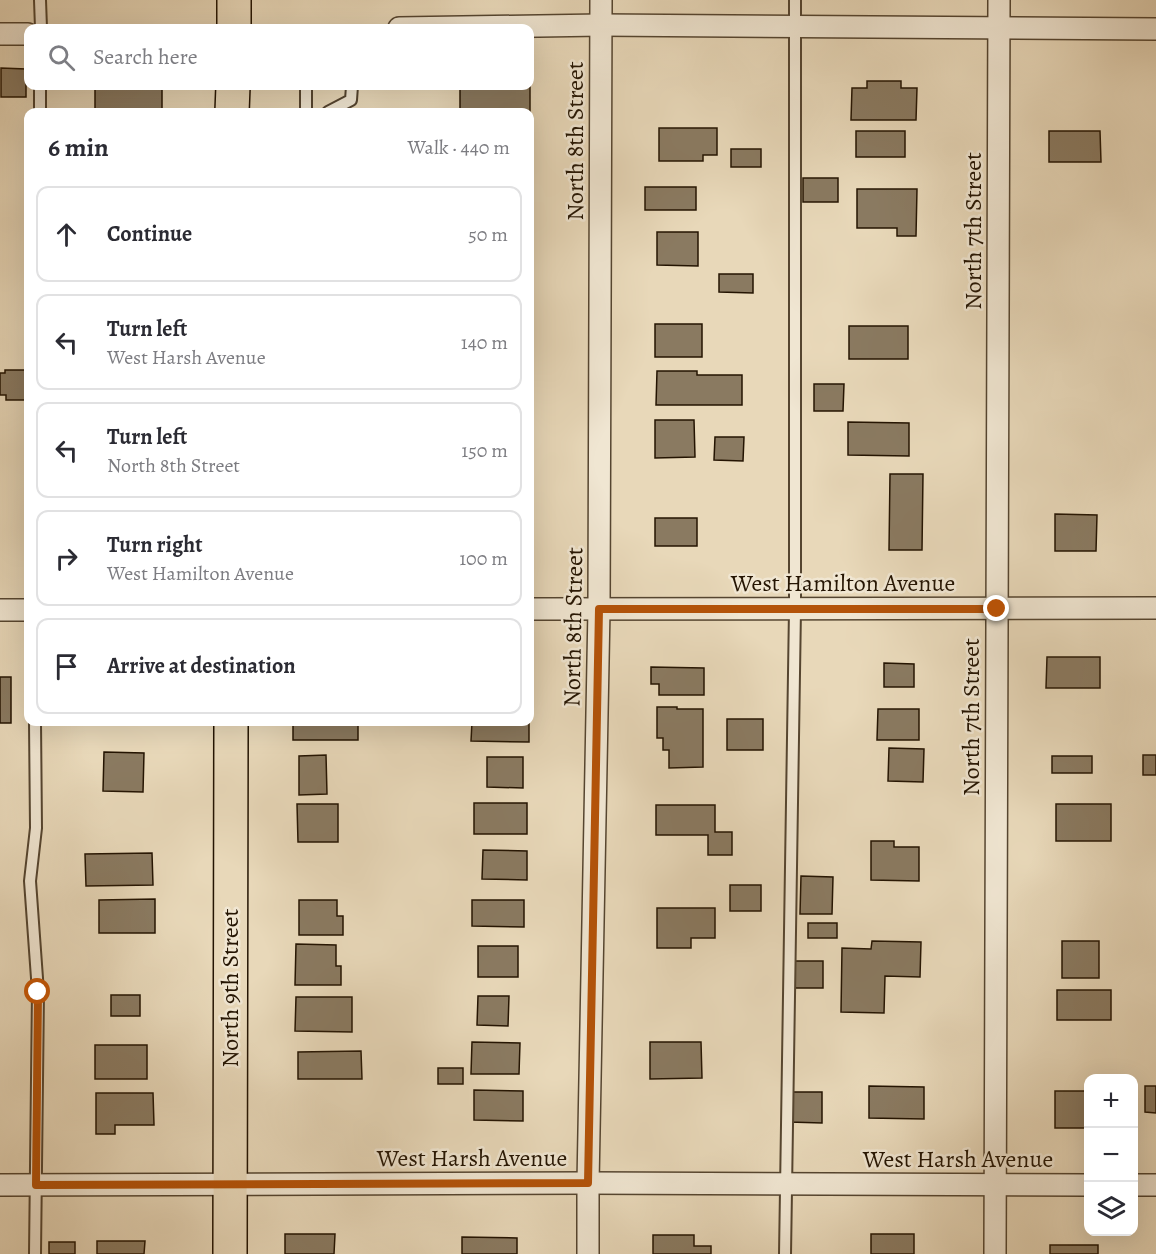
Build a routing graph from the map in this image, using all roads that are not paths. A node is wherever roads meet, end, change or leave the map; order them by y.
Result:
1 (40, 0) edge
2 (234, 0) edge
3 (601, 0) edge
4 (795, 0) edge
5 (999, 0) edge
6 (41, 24) edge
7 (234, 24) edge
8 (601, 25) junction
9 (534, 26) edge
10 (795, 27) junction
11 (999, 28) junction
12 (1156, 29) edge
13 (0, 34) edge
14 (24, 34) edge
15 (40, 90) edge
16 (233, 90) edge
17 (306, 90) edge
18 (352, 90) edge
19 (40, 108) edge
20 (232, 108) edge
21 (306, 108) edge
22 (336, 108) edge
23 (534, 609) edge
24 (599, 609) junction
25 (795, 609) junction
26 (997, 609) junction
27 (1156, 609) edge
28 (0, 610) edge
29 (24, 610) edge
30 (35, 726) edge
31 (231, 726) edge
32 (588, 1183) junction
33 (230, 1184) junction
34 (785, 1184) junction
35 (0, 1185) edge
36 (36, 1185) junction
37 (995, 1185) junction
38 (1084, 1185) edge
39 (1138, 1185) edge
40 (1156, 1185) edge
41 (35, 1254) edge
42 (230, 1254) edge
43 (588, 1254) edge
44 (784, 1254) edge
45 (995, 1254) edge

1 - 6 lane
2 - 7 main road
3 - 8 street, North 8th Street
4 - 10 lane
5 - 11 street, North 7th Street
8 - 9 street
8 - 10 street
8 - 24 street, North 8th Street
10 - 11 street
10 - 25 lane
11 - 12 street
11 - 26 street, North 7th Street
13 - 14 street
15 - 19 lane
16 - 20 main road
17 - 21 lane
18 - 22 lane
23 - 24 street, West Hamilton Avenue
24 - 25 street, West Hamilton Avenue
24 - 32 street, North 8th Street
25 - 26 street, West Hamilton Avenue
25 - 34 lane
26 - 27 street, West Hamilton Avenue
26 - 37 street, North 7th Street
28 - 29 street
30 - 36 lane
31 - 33 main road, North 9th Street
32 - 33 street, West Harsh Avenue
32 - 34 street, West Harsh Avenue
32 - 43 street, North 8th Street
33 - 36 street, West Harsh Avenue
33 - 42 main road, North 9th Street
34 - 37 street, West Harsh Avenue
34 - 44 lane
35 - 36 street, West Harsh Avenue
36 - 41 lane
37 - 38 street, West Harsh Avenue
37 - 45 street, North 7th Street
39 - 40 street

